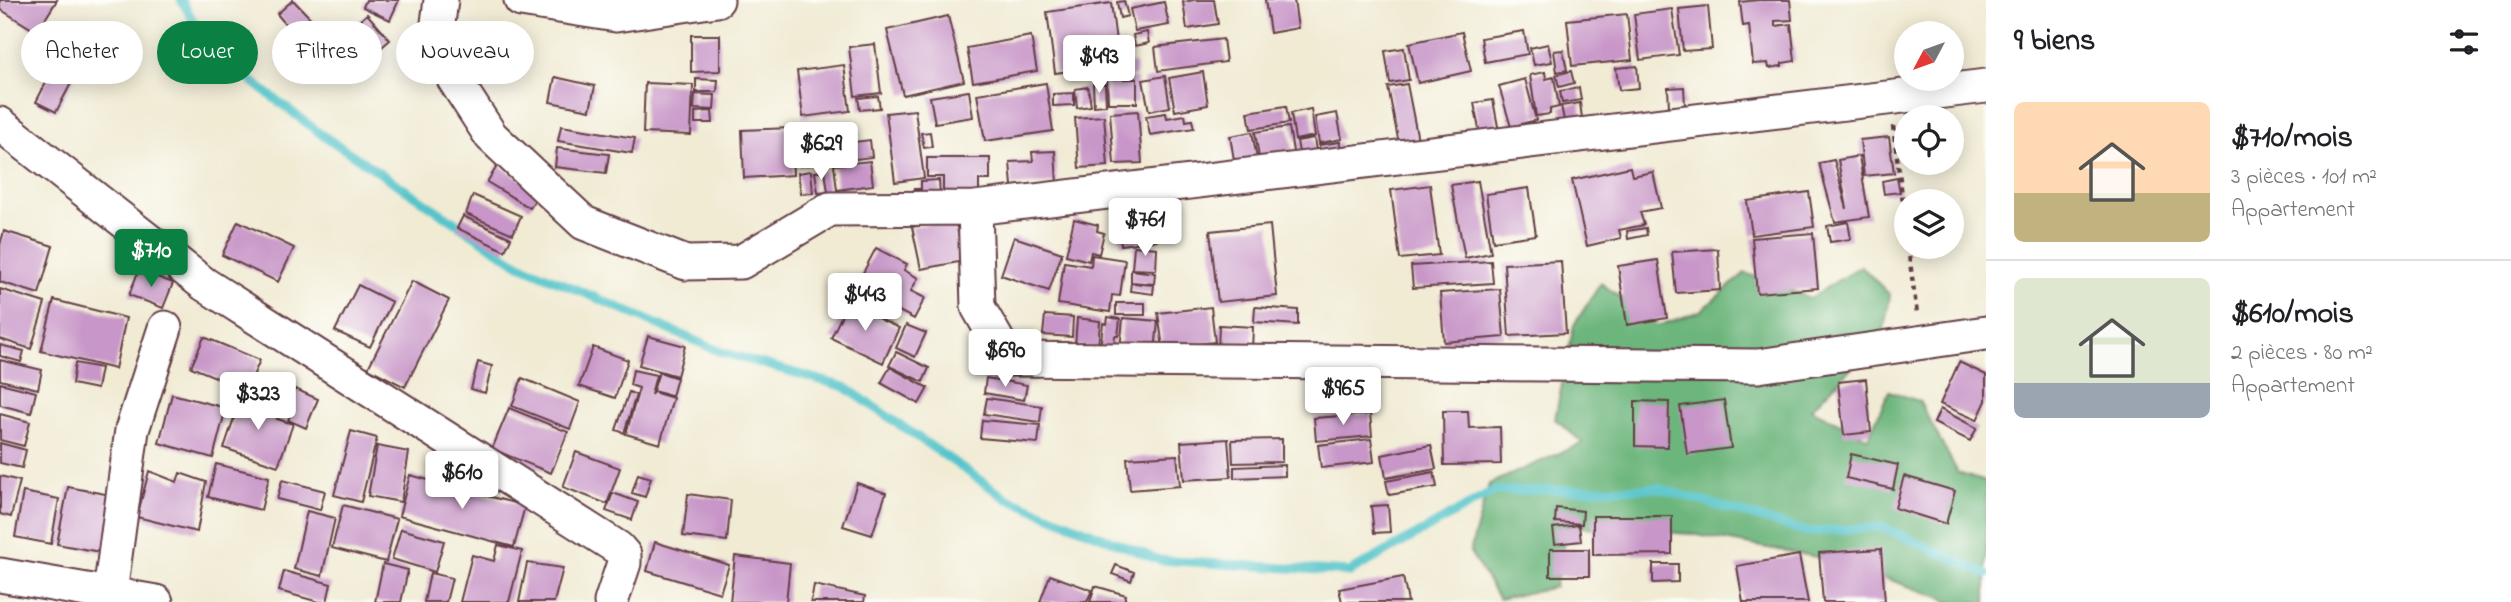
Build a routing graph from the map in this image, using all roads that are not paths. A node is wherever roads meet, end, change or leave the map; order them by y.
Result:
1 (441, 0) edge
2 (521, 0) edge
3 (717, 0) edge
4 (1986, 86) edge
5 (0, 124) edge
6 (975, 208) junction
7 (165, 328) dead end
8 (1986, 333) edge
9 (0, 575) edge
10 (110, 593) junction
11 (156, 602) edge
12 (611, 602) edge

1 - 6 street
2 - 3 street
4 - 6 street
5 - 12 street
6 - 8 street
7 - 10 street
9 - 10 street
10 - 11 street

